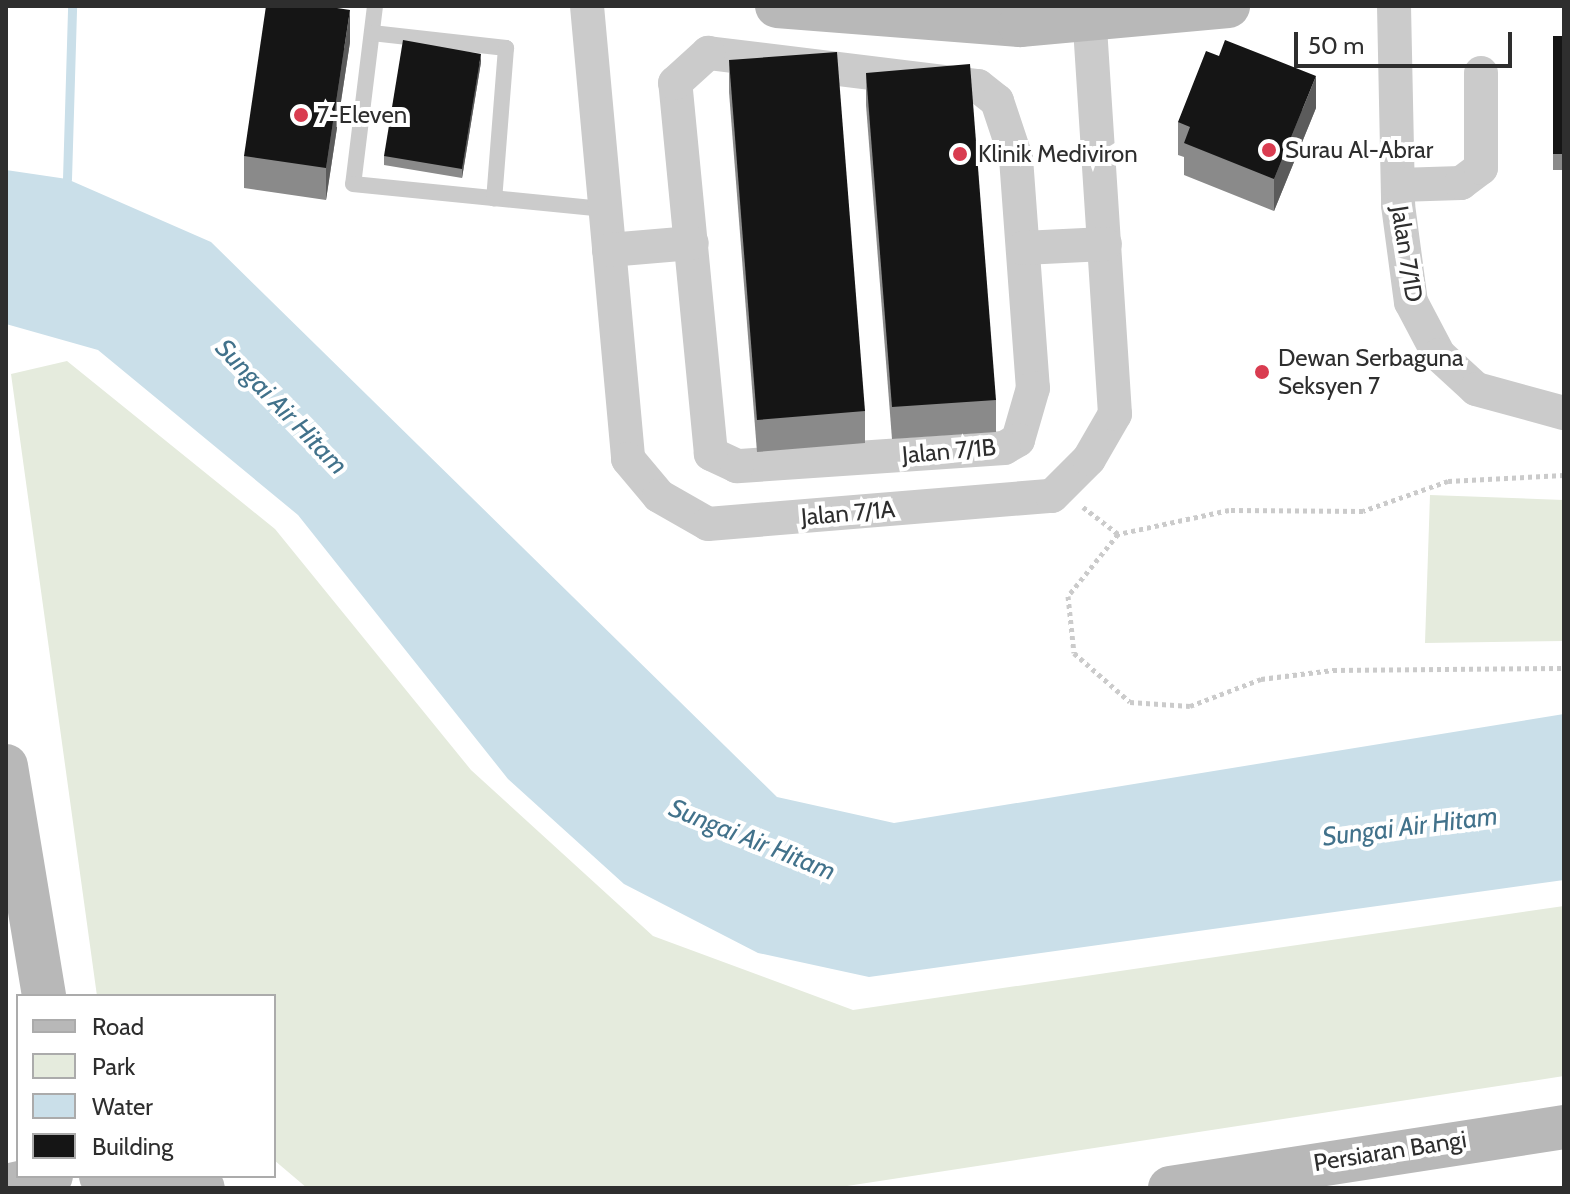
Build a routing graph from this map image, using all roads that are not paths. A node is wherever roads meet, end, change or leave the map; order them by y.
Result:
1 (375, 6) edge
2 (587, 6) edge
3 (777, 6) edge
4 (1228, 6) edge
5 (1394, 6) edge
6 (841, 10) edge
7 (1090, 24) junction
8 (372, 33) junction
9 (1481, 73) dead end
10 (1398, 185) junction
11 (494, 199) junction
12 (605, 209) junction
13 (692, 243) junction
14 (1105, 244) junction
15 (1023, 248) junction
16 (609, 250) junction
17 (1564, 413) edge
18 (6, 766) edge
19 (45, 987) edge
20 (1564, 1127) edge
21 (42, 1178) edge
22 (6, 1186) edge
23 (1170, 1188) edge

1 - 8 lane
2 - 12 street, Jalan 7/1A
3 - 6 street
4 - 7 street
5 - 10 street, Jalan 7/1D
6 - 7 street
7 - 14 street
8 - 11 lane
8 - 11 lane
9 - 10 street
10 - 17 street, Jalan 7/1D
11 - 12 lane
12 - 16 street, Jalan 7/1A
13 - 15 street, Jalan 7/1B
13 - 15 street, Jalan 7/1B
13 - 16 street
14 - 15 street
14 - 16 street, Jalan 7/1A
18 - 19 street
20 - 23 street, Persiaran Bangi
21 - 22 street

